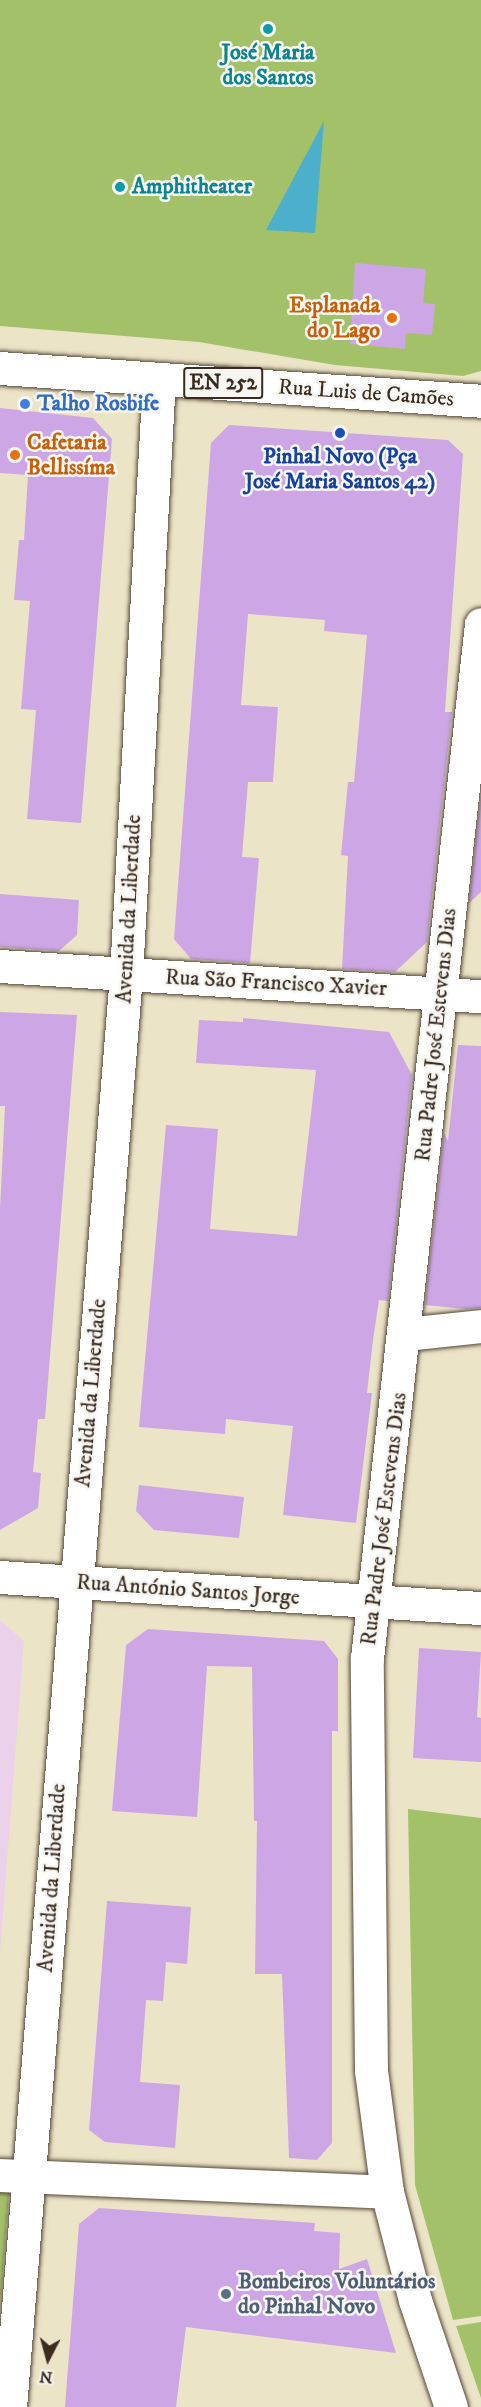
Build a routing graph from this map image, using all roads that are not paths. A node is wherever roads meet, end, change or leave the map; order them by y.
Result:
1 (0, 368) edge
2 (159, 379) junction
3 (481, 401) edge
4 (481, 624) edge
5 (0, 966) edge
6 (126, 974) junction
7 (439, 993) junction
8 (481, 996) edge
9 (481, 1326) edge
10 (405, 1334) junction
11 (0, 1577) edge
12 (75, 1583) junction
13 (376, 1602) junction
14 (481, 1608) edge
15 (15, 2176) edge
16 (387, 2192) junction
17 (10, 2407) edge
18 (451, 2407) edge

1 - 2 street, Rua Luis de Camões / EN 252
2 - 3 street, Rua Luis de Camões / EN 252
2 - 6 street, Avenida da Liberdade
4 - 7 street, Rua Padre José Estevens Dias
5 - 6 street, Rua São Francisco Xavier
6 - 7 street, Rua São Francisco Xavier
6 - 12 street, Avenida da Liberdade
7 - 8 street, Rua São Francisco Xavier
7 - 10 street, Rua Padre José Estevens Dias
9 - 10 street
10 - 13 street, Rua Padre José Estevens Dias
11 - 12 street, Rua António Santos Jorge
12 - 13 street, Rua António Santos Jorge
12 - 15 street, Avenida da Liberdade
13 - 14 street, Rua António Santos Jorge
13 - 16 street, Rua Padre José Estevens Dias
15 - 16 street
15 - 17 street, Avenida da Liberdade
16 - 18 street, Rua Padre José Estevens Dias

